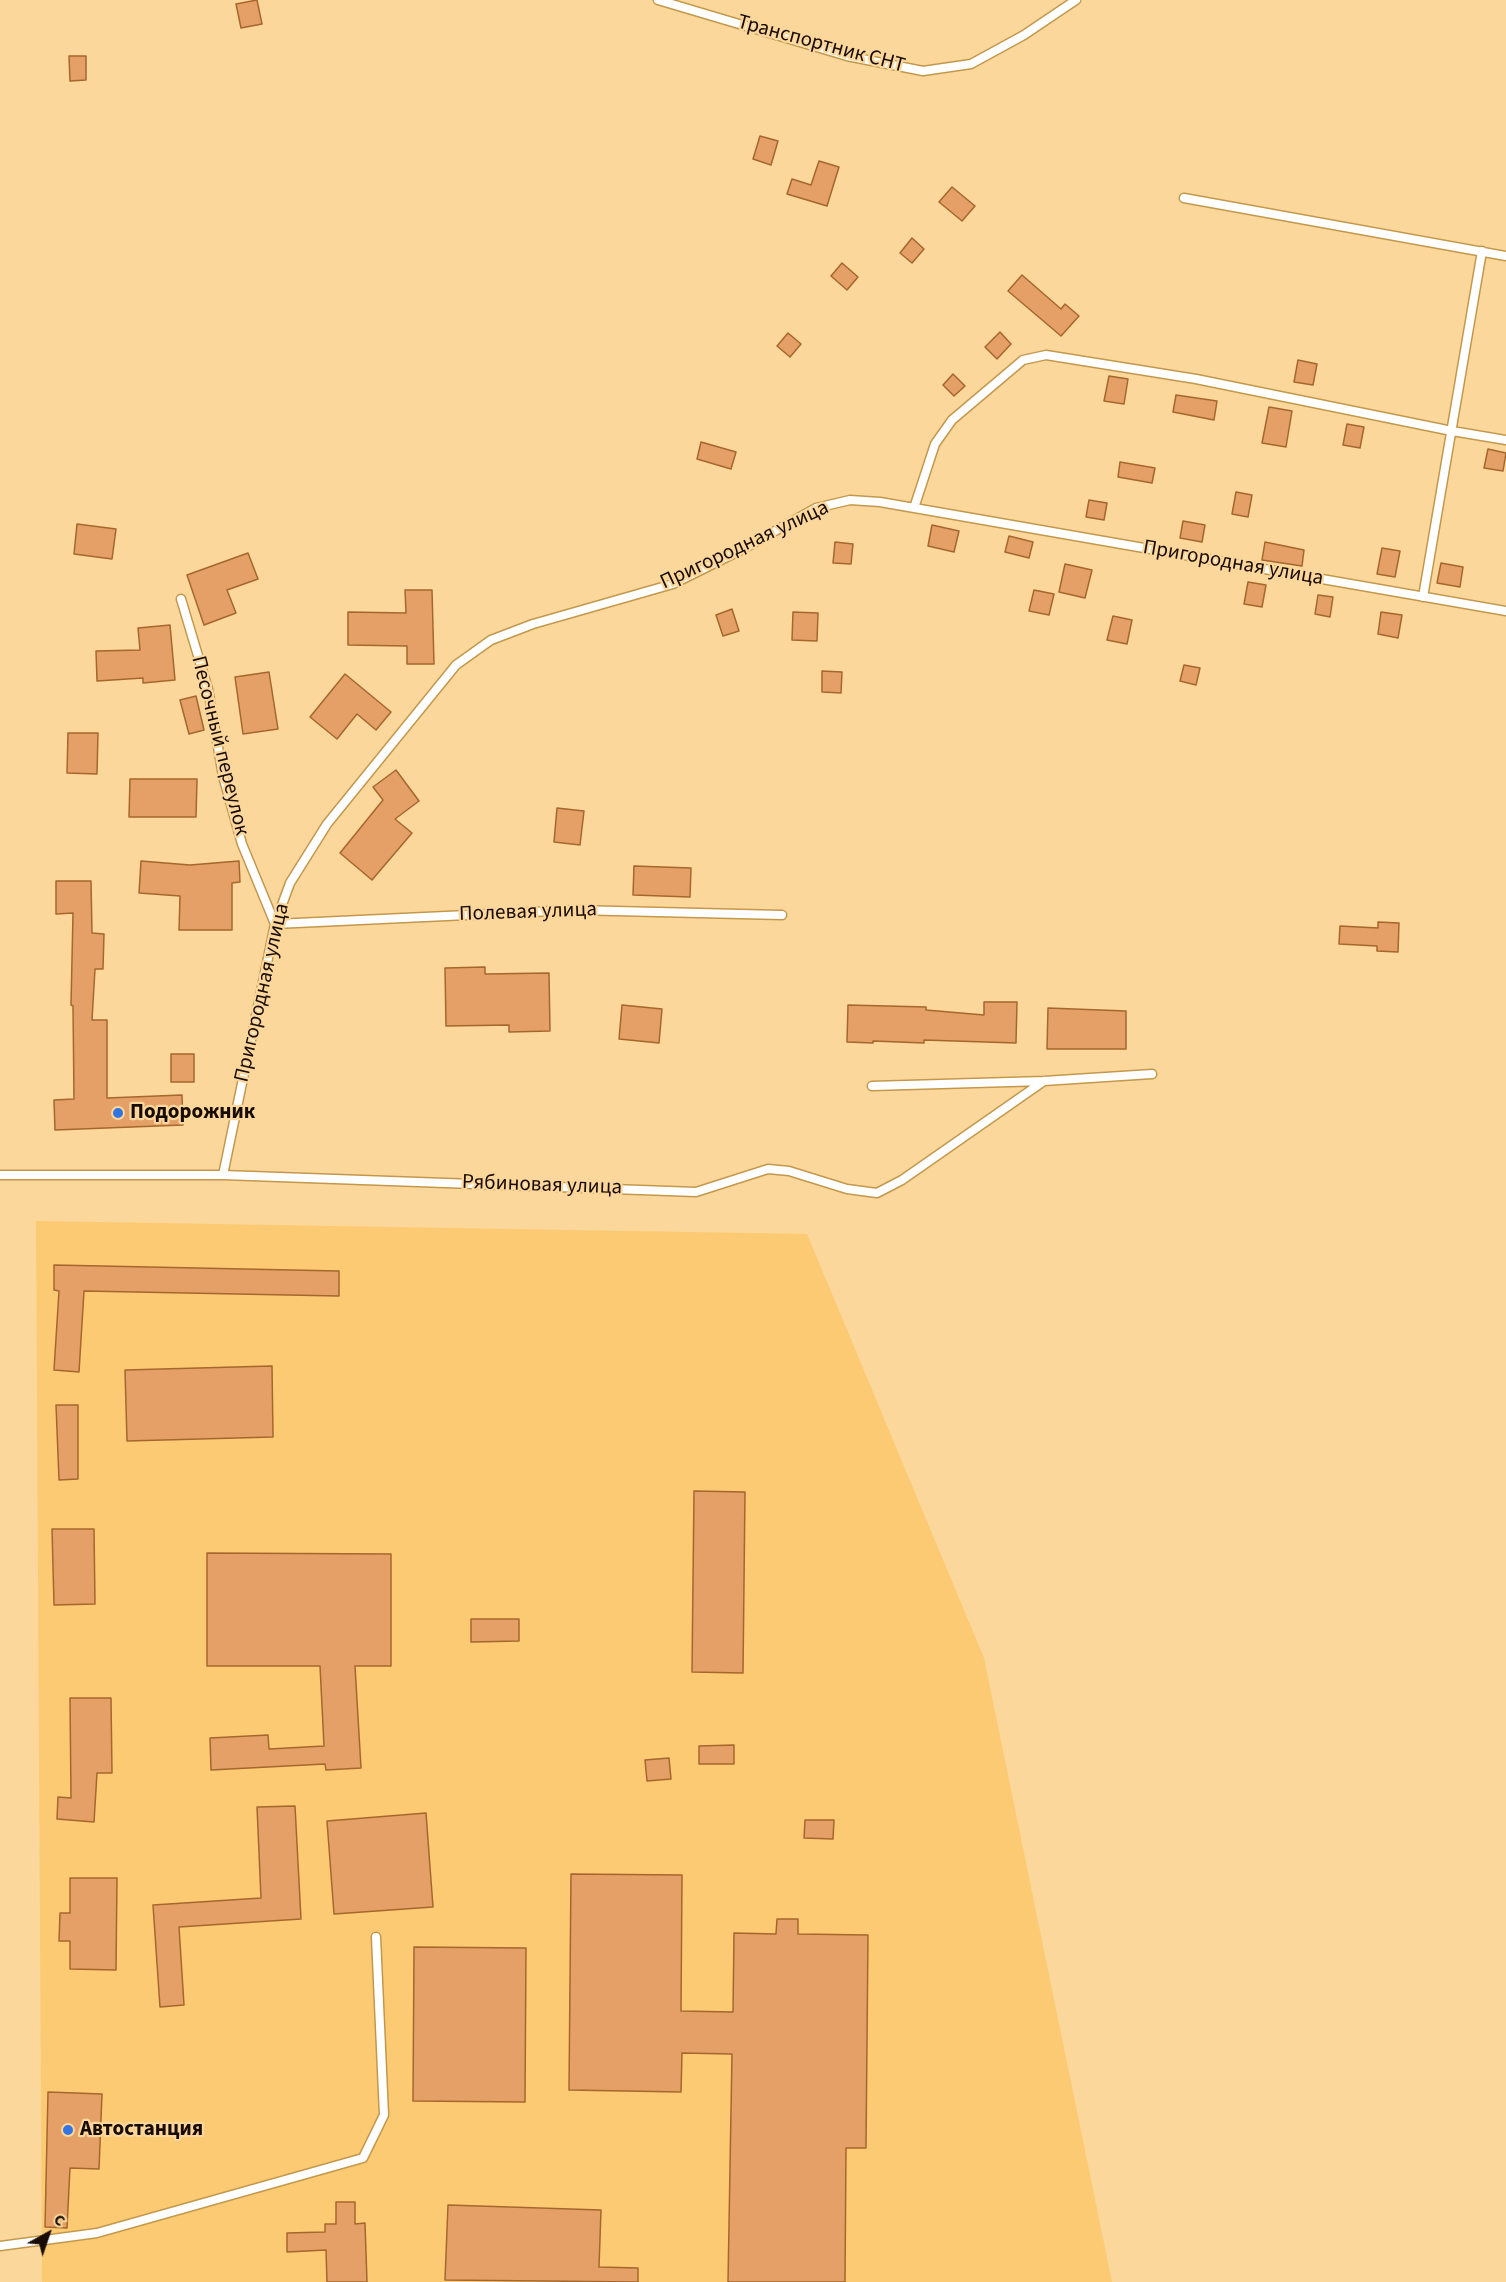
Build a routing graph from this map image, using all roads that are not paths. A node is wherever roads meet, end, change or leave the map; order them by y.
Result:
1 (658, 0) edge
2 (1076, 0) edge
3 (1184, 198) dead end
4 (1482, 251) junction
5 (1506, 255) edge
6 (1452, 430) junction
7 (1506, 440) edge
8 (914, 508) junction
9 (1423, 597) junction
10 (181, 599) dead end
11 (1506, 611) edge
12 (782, 915) dead end
13 (275, 924) junction
14 (1152, 1074) dead end
15 (1044, 1081) junction
16 (872, 1086) dead end
17 (0, 1175) edge
18 (222, 1175) junction
19 (376, 1937) dead end
20 (0, 2246) edge

1 - 2 lane, Транспортник СНТ
3 - 4 lane
4 - 5 lane
4 - 6 lane
6 - 7 lane
6 - 8 lane
6 - 9 lane
8 - 9 lane, Пригородная улица
8 - 13 lane, Пригородная улица
9 - 11 lane, Пригородная улица
10 - 13 lane, Песочный переулок
12 - 13 lane, Полевая улица
13 - 18 lane, Пригородная улица
14 - 15 lane
15 - 16 lane
15 - 18 lane, Рябиновая улица
17 - 18 lane, Рябиновая улица
19 - 20 lane

